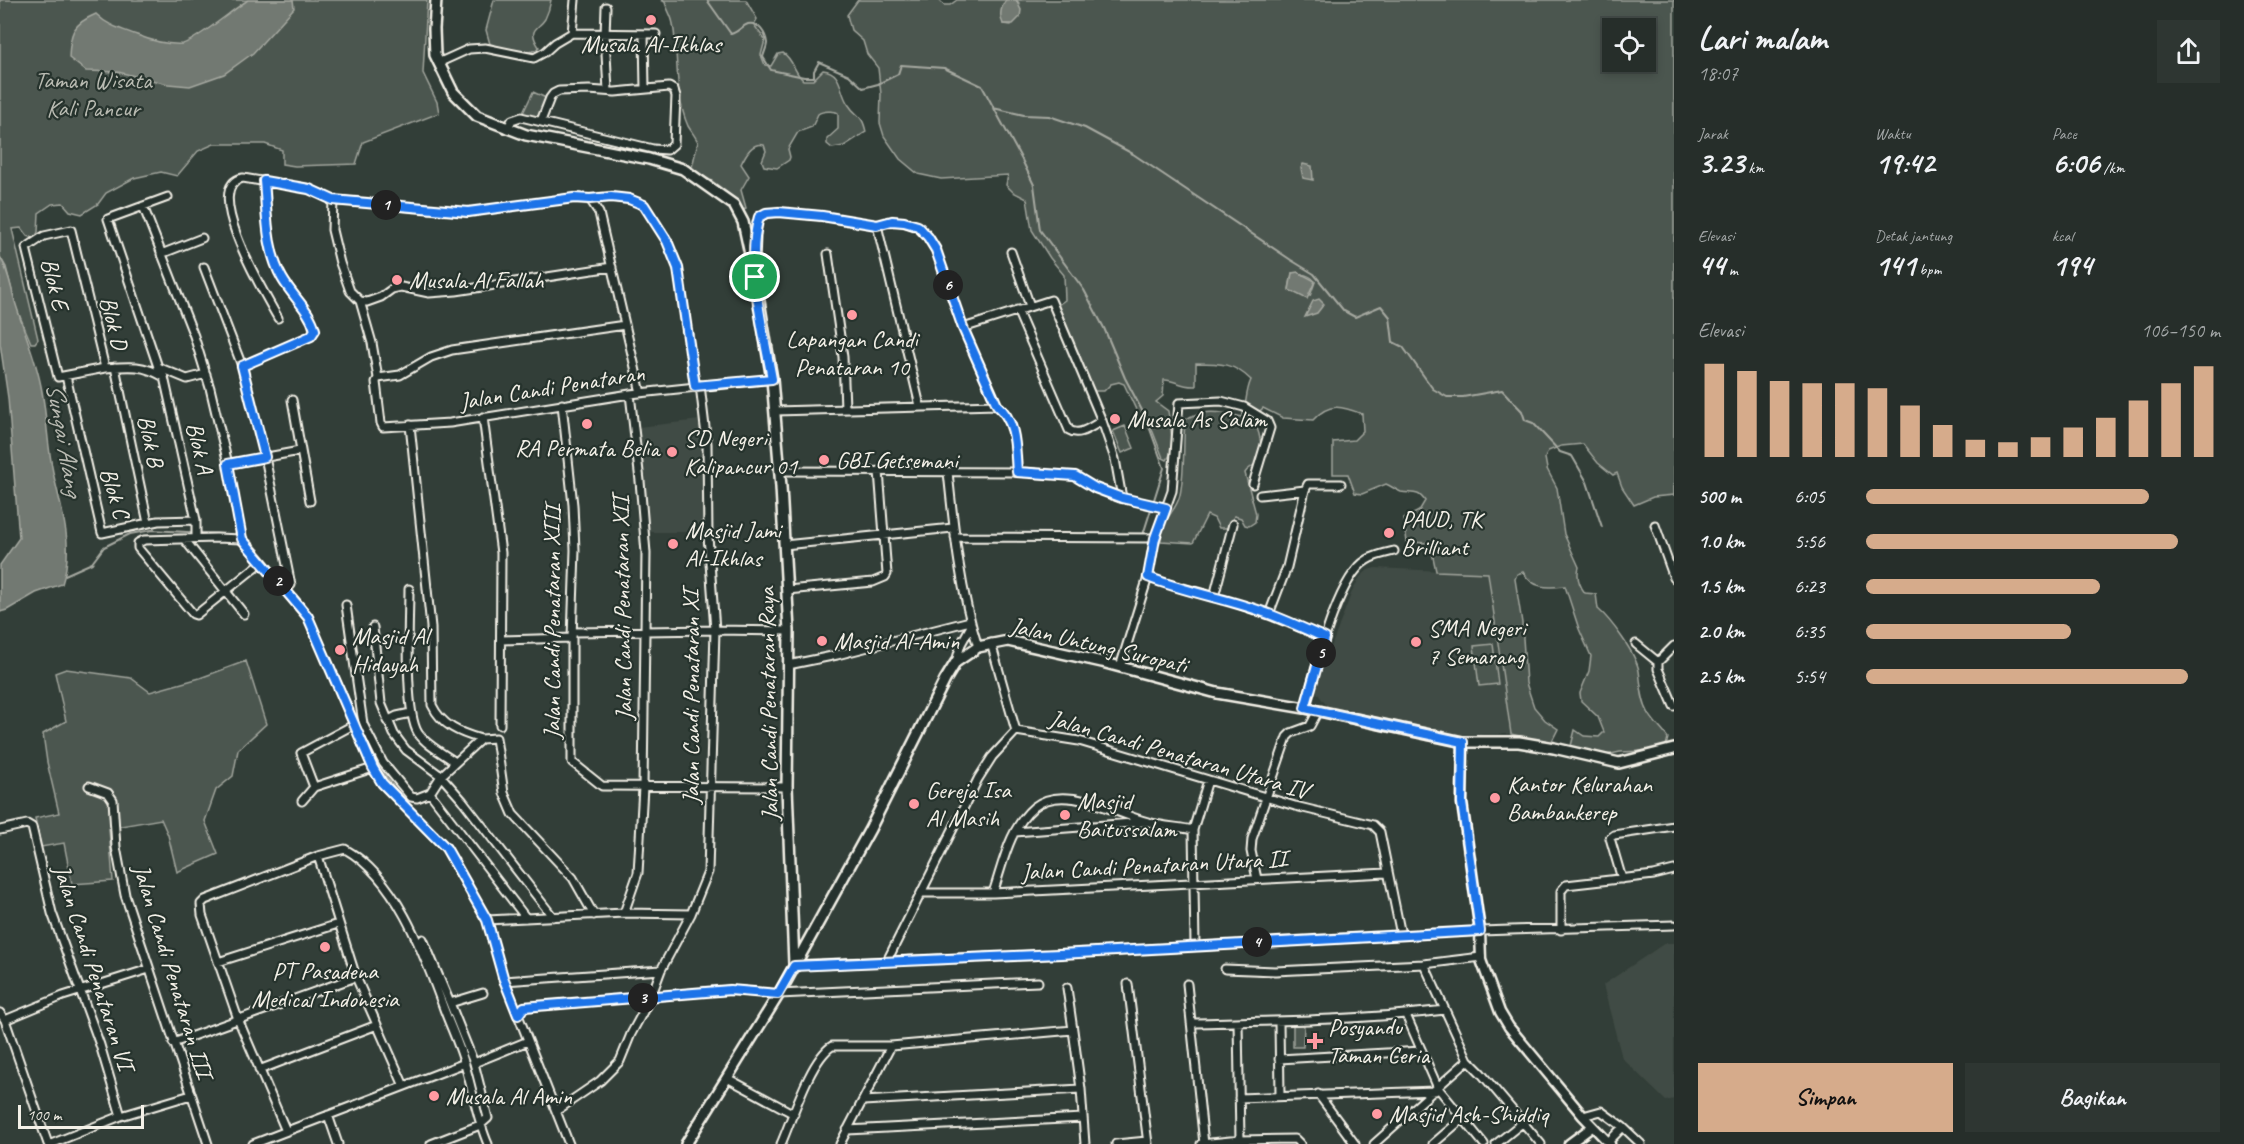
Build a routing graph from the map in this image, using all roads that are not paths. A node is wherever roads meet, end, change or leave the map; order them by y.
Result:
1 (436, 0) edge
2 (575, 0) edge
3 (606, 7) dead end
4 (572, 33) junction
5 (656, 34) dead end
6 (605, 35) junction
7 (644, 35) junction
8 (438, 63) junction
9 (645, 89) junction
10 (608, 91) junction
11 (541, 121) junction
12 (507, 129) junction
13 (264, 181) junction
14 (168, 196) dead end
15 (590, 199) junction
16 (333, 200) junction
17 (143, 206) junction
18 (877, 225) junction
19 (71, 230) joint
20 (202, 238) dead end
21 (1011, 252) dead end
22 (161, 254) junction
23 (828, 254) dead end
24 (204, 267) dead end
25 (612, 267) junction
26 (755, 277) junction
27 (360, 301) junction
28 (1030, 306) junction
29 (1017, 310) junction
30 (278, 318) dead end
31 (625, 325) junction
32 (963, 328) junction
33 (242, 366) junction
34 (115, 367) junction
35 (105, 368) junction
36 (206, 375) junction
37 (62, 376) junction
38 (164, 377) joint
39 (772, 379) junction
40 (377, 380) junction
41 (698, 386) junction
42 (641, 393) junction
43 (630, 394) junction
44 (292, 400) dead end
45 (562, 404) junction
46 (997, 405) junction
47 (920, 406) junction
48 (845, 408) junction
49 (775, 411) junction
50 (483, 417) junction
51 (1102, 421) junction
52 (410, 425) junction
53 (300, 451) junction
54 (265, 457) junction
55 (228, 464) junction
56 (780, 471) junction
57 (879, 471) junction
58 (948, 472) junction
59 (1017, 472) junction
60 (1253, 484) dead end
61 (1341, 484) dead end
62 (1305, 490) junction
63 (1260, 495) dead end
64 (1122, 498) junction
65 (310, 501) dead end
66 (1162, 507) junction
67 (148, 523) junction
68 (1233, 524) dead end
69 (1655, 525) dead end
70 (953, 528) junction
71 (196, 530) junction
72 (884, 535) junction
73 (242, 536) junction
74 (955, 537) junction
75 (1155, 538) junction
76 (184, 539) junction
77 (784, 545) junction
78 (1394, 551) dead end
79 (262, 562) junction
80 (1672, 564) edge
81 (1148, 577) junction
82 (1674, 578) edge
83 (288, 588) junction
84 (409, 589) dead end
85 (786, 590) junction
86 (225, 591) junction
87 (1214, 597) junction
88 (346, 605) dead end
89 (244, 614) dead end
90 (1269, 614) junction
91 (971, 623) junction
92 (373, 627) dead end
93 (715, 630) junction
94 (644, 631) junction
95 (789, 631) junction
96 (573, 635) junction
97 (1325, 638) junction
98 (502, 640) junction
99 (991, 643) junction
100 (1636, 644) dead end
101 (1674, 646) edge
102 (978, 647) junction
103 (956, 662) junction
104 (1658, 662) junction
105 (788, 665) junction
106 (1120, 667) junction
107 (1674, 706) edge
108 (1305, 708) junction
109 (1318, 711) junction
110 (411, 713) junction
111 (387, 721) junction
112 (355, 724) junction
113 (500, 725) dead end
114 (1016, 731) junction
115 (481, 739) junction
116 (1463, 742) junction
117 (1674, 749) edge
118 (455, 762) junction
119 (373, 768) junction
120 (441, 776) junction
121 (1208, 780) junction
122 (88, 786) dead end
123 (710, 786) junction
124 (314, 787) junction
125 (787, 787) junction
126 (642, 788) junction
127 (430, 793) junction
128 (1268, 797) junction
129 (302, 801) dead end
130 (1147, 822) junction
131 (1674, 826) edge
132 (0, 830) edge
133 (1193, 830) junction
134 (1015, 832) junction
135 (318, 856) junction
136 (1674, 870) edge
137 (1388, 873) junction
138 (1257, 879) junction
139 (1622, 879) junction
140 (1194, 883) junction
141 (922, 893) junction
142 (993, 893) junction
143 (624, 913) junction
144 (691, 914) junction
145 (594, 915) junction
146 (553, 917) junction
147 (526, 918) junction
148 (487, 920) junction
149 (338, 924) junction
150 (1674, 925) edge
151 (1561, 930) junction
152 (1480, 931) junction
153 (1401, 935) junction
154 (423, 939) dead end
155 (1196, 945) junction
156 (1481, 957) junction
157 (887, 961) junction
158 (218, 962) junction
159 (1424, 964) junction
160 (794, 966) junction
161 (149, 969) junction
162 (1225, 969) dead end
163 (661, 970) junction
164 (356, 977) junction
165 (504, 981) junction
166 (1038, 982) dead end
167 (1128, 984) dead end
168 (1187, 984) dead end
169 (1067, 988) dead end
170 (80, 991) junction
171 (483, 993) dead end
172 (778, 994) junction
173 (651, 997) junction
174 (450, 1003) junction
175 (1445, 1010) junction
176 (0, 1013) edge
177 (518, 1015) junction
178 (1406, 1015) junction
179 (238, 1019) junction
180 (5, 1020) junction
181 (1238, 1022) junction
182 (1279, 1022) junction
183 (1191, 1023) junction
184 (377, 1025) junction
185 (1073, 1034) junction
186 (528, 1041) junction
187 (173, 1043) junction
188 (891, 1046) junction
189 (1422, 1051) junction
190 (1279, 1059) junction
191 (1468, 1060) junction
192 (465, 1063) junction
193 (474, 1063) junction
194 (259, 1070) junction
195 (727, 1078) junction
196 (404, 1086) junction
197 (1081, 1089) junction
198 (1437, 1090) junction
199 (191, 1095) junction
200 (1318, 1095) junction
201 (1280, 1096) junction
202 (1239, 1098) junction
203 (863, 1101) junction
204 (556, 1111) junction
205 (794, 1114) junction
206 (327, 1115) junction
207 (121, 1116) junction
208 (1583, 1116) junction
209 (1083, 1118) junction
210 (1462, 1119) junction
211 (1522, 1123) junction
212 (480, 1125) junction
213 (1592, 1126) junction
214 (1623, 1127) junction
215 (847, 1130) junction
216 (286, 1131) junction
217 (1240, 1140) junction
218 (1264, 1142) edge
219 (842, 1143) edge
220 (1147, 1143) edge
221 (1609, 1143) edge
222 (49, 1144) edge
223 (207, 1144) edge
224 (253, 1144) edge
225 (338, 1144) edge
226 (431, 1144) edge
227 (488, 1144) edge
228 (569, 1144) edge
229 (686, 1144) edge
230 (781, 1144) edge
231 (1085, 1144) edge
232 (1116, 1144) edge
233 (1203, 1144) edge
234 (1300, 1144) edge
235 (1355, 1144) edge
236 (1374, 1144) edge
237 (1433, 1144) edge
238 (1484, 1144) edge
239 (1496, 1144) edge
240 (1541, 1144) edge
241 (1569, 1144) edge
242 (1641, 1144) edge

1 - 8 main road, Jalan Candi Penataran Raya
2 - 4 street
3 - 6 street
4 - 6 street
4 - 8 street
5 - 7 street
6 - 7 street
6 - 10 street
7 - 9 street
8 - 12 main road, Jalan Candi Penataran Raya
9 - 10 street
9 - 11 street
10 - 11 street
11 - 12 street
12 - 26 main road, Jalan Candi Penataran Raya
13 - 16 street
13 - 30 street
13 - 33 street
14 - 17 street
15 - 16 street
15 - 25 street
15 - 41 street, Jalan Candi Penataran XI
16 - 27 street
17 - 22 street
17 - 36 street
18 - 26 street
18 - 32 street
18 - 47 street
19 - 35 street, Blok D
19 - 37 street, Blok E
20 - 22 street
21 - 28 street
22 - 36 street
23 - 48 street
24 - 33 street
25 - 27 street
25 - 31 street
26 - 39 main road, Jalan Candi Penataran Raya
27 - 40 street
28 - 29 street
28 - 51 street
29 - 32 street
29 - 51 street
31 - 40 street
31 - 42 street
32 - 46 street
33 - 54 street
34 - 35 street, Blok D
34 - 38 street, Blok D
34 - 67 street, Blok B
35 - 37 street
36 - 55 street
37 - 67 street, Blok C
38 - 71 street, Blok A
39 - 41 street, Jalan Candi Penataran
39 - 49 main road, Jalan Candi Penataran Raya
40 - 52 street, Jalan Candi Penataran
41 - 42 street, Jalan Candi Penataran
41 - 93 street, Jalan Candi Penataran XI
42 - 43 street, Jalan Candi Penataran
43 - 45 street, Jalan Candi Penataran
43 - 94 street, Jalan Candi Penataran XII
44 - 53 street
45 - 50 street, Jalan Candi Penataran
45 - 96 street, Jalan Candi Penataran XIII
46 - 47 street
46 - 59 street
47 - 48 street
48 - 49 street
49 - 56 main road, Jalan Candi Penataran Raya
50 - 52 street, Jalan Candi Penataran
50 - 98 street
51 - 64 street
52 - 115 street
53 - 54 street
53 - 65 street
54 - 55 street
54 - 83 street
55 - 73 street
56 - 57 street
56 - 77 main road, Jalan Candi Penataran Raya
57 - 58 street
57 - 72 street
58 - 59 street
58 - 70 street
59 - 64 street
60 - 66 street
61 - 62 street
62 - 63 street
62 - 90 street
64 - 66 street
66 - 75 street
67 - 71 street, Blok C
68 - 87 street
69 - 80 street
70 - 72 street
70 - 74 street
71 - 73 street
71 - 76 street
72 - 77 street
72 - 85 street
73 - 79 street
74 - 75 street
74 - 91 street
75 - 81 street
76 - 86 street
76 - 86 street
77 - 85 main road, Jalan Candi Penataran Raya
78 - 97 street
79 - 83 street
79 - 86 street
80 - 82 street
81 - 87 street
81 - 106 street
83 - 112 street
84 - 110 street
85 - 95 main road, Jalan Candi Penataran Raya
86 - 89 street
87 - 90 street
88 - 127 street
90 - 97 street
91 - 102 street
91 - 103 street
91 - 105 street
92 - 111 street
93 - 94 street
93 - 95 street
93 - 123 street, Jalan Candi Penataran XI
94 - 96 street
94 - 126 street, Jalan Candi Penataran XII
95 - 105 main road, Jalan Candi Penataran Raya
96 - 98 street
96 - 126 street, Jalan Candi Penataran XIII
97 - 108 street
98 - 113 street
99 - 102 main road, Jalan Untung Suropati
99 - 106 main road, Jalan Untung Suropati
99 - 114 street
100 - 104 street
101 - 104 street
102 - 103 main road, Jalan Untung Suropati
103 - 160 main road, Jalan Untung Suropati
104 - 107 street
105 - 125 main road, Jalan Candi Penataran Raya
106 - 108 main road, Jalan Untung Suropati
108 - 109 main road, Jalan Untung Suropati
109 - 116 main road, Jalan Untung Suropati
109 - 128 street
110 - 111 street
110 - 118 street
111 - 120 street
112 - 119 street
112 - 124 street
114 - 121 street, Jalan Candi Penataran Utara IV
114 - 141 street, Jalan Candi Penataran Utara IV
115 - 118 street
115 - 145 street
116 - 117 main road, Jalan Untung Suropati
116 - 152 street
118 - 120 street
119 - 124 street
119 - 148 street
120 - 127 street
120 - 146 street
121 - 128 street, Jalan Candi Penataran Utara IV
121 - 133 street
122 - 161 street, Jalan Candi Penataran III
123 - 125 street
123 - 126 street
123 - 144 street, Jalan Candi Penataran XI
124 - 129 street
125 - 160 main road, Jalan Candi Penataran Raya
126 - 143 street, Jalan Candi Penataran XII
127 - 147 street
128 - 137 street, Jalan Candi Penataran Utara IV
128 - 138 street
130 - 133 street
130 - 134 street
130 - 134 street
131 - 139 street
132 - 170 street, Jalan Candi Penataran VI
133 - 140 street
134 - 142 street
135 - 149 street
135 - 158 street
135 - 192 street
136 - 139 street
137 - 138 street, Jalan Candi Penataran Utara II
137 - 153 street, Jalan Candi Penataran Utara IV
138 - 140 street, Jalan Candi Penataran Utara II
139 - 151 street
140 - 142 street, Jalan Candi Penataran Utara II
140 - 155 street
141 - 142 street, Jalan Candi Penataran Utara II
141 - 157 street, Jalan Candi Penataran Utara IV
143 - 144 street
143 - 145 street
144 - 163 street, Jalan Candi Penataran XI
145 - 146 street
146 - 147 street
147 - 148 street
148 - 165 street
149 - 158 street
149 - 164 street
150 - 151 street
151 - 152 street
152 - 153 street
152 - 156 street
153 - 155 street
154 - 174 street
155 - 157 street
156 - 159 street
156 - 208 street
157 - 160 street
158 - 179 street
159 - 162 street
159 - 175 street
160 - 172 main road, Jalan Untung Suropati
161 - 170 street
161 - 187 street, Jalan Candi Penataran III
163 - 165 street
163 - 173 street, Jalan Candi Penataran XI
164 - 179 street
164 - 184 street
165 - 177 street
166 - 172 street
167 - 220 street
168 - 183 street
169 - 185 street
170 - 180 street
170 - 207 street, Jalan Candi Penataran VI
171 - 174 street
172 - 173 street
172 - 195 main road, Jalan Untung Suropati
173 - 177 street
173 - 204 street, Jalan Candi Penataran XI
174 - 193 street
175 - 178 street
175 - 191 street
176 - 180 street
177 - 186 street
178 - 182 street
178 - 189 street
179 - 187 street
179 - 194 street
180 - 222 street
181 - 182 street
181 - 183 street
181 - 202 street
182 - 190 street
183 - 233 street
184 - 194 street
184 - 196 street
185 - 188 street
185 - 197 street
186 - 193 street
186 - 204 street
187 - 199 street, Jalan Candi Penataran III
188 - 203 street
188 - 205 street
189 - 190 street
189 - 198 street
190 - 201 street
191 - 198 street
191 - 211 street
192 - 196 street
192 - 212 street
193 - 212 street
194 - 216 street
195 - 205 street
195 - 229 main road, Jalan Untung Suropati
196 - 206 street
197 - 203 street
197 - 209 street
198 - 200 street
198 - 210 street
198 - 236 street
199 - 207 street
199 - 223 street, Jalan Candi Penataran III
200 - 201 street
200 - 235 street
201 - 202 street
202 - 217 street
203 - 215 street
204 - 228 street
205 - 230 street
206 - 216 street
206 - 225 street
207 - 222 street
208 - 213 street
208 - 214 street
209 - 215 street
209 - 231 street
210 - 237 street
210 - 238 street
211 - 239 street
211 - 240 street
212 - 226 street
212 - 227 street
213 - 221 street
213 - 241 street
214 - 221 street
214 - 242 street
215 - 219 street
216 - 224 street
217 - 218 street
217 - 233 street
218 - 234 street
220 - 232 street

